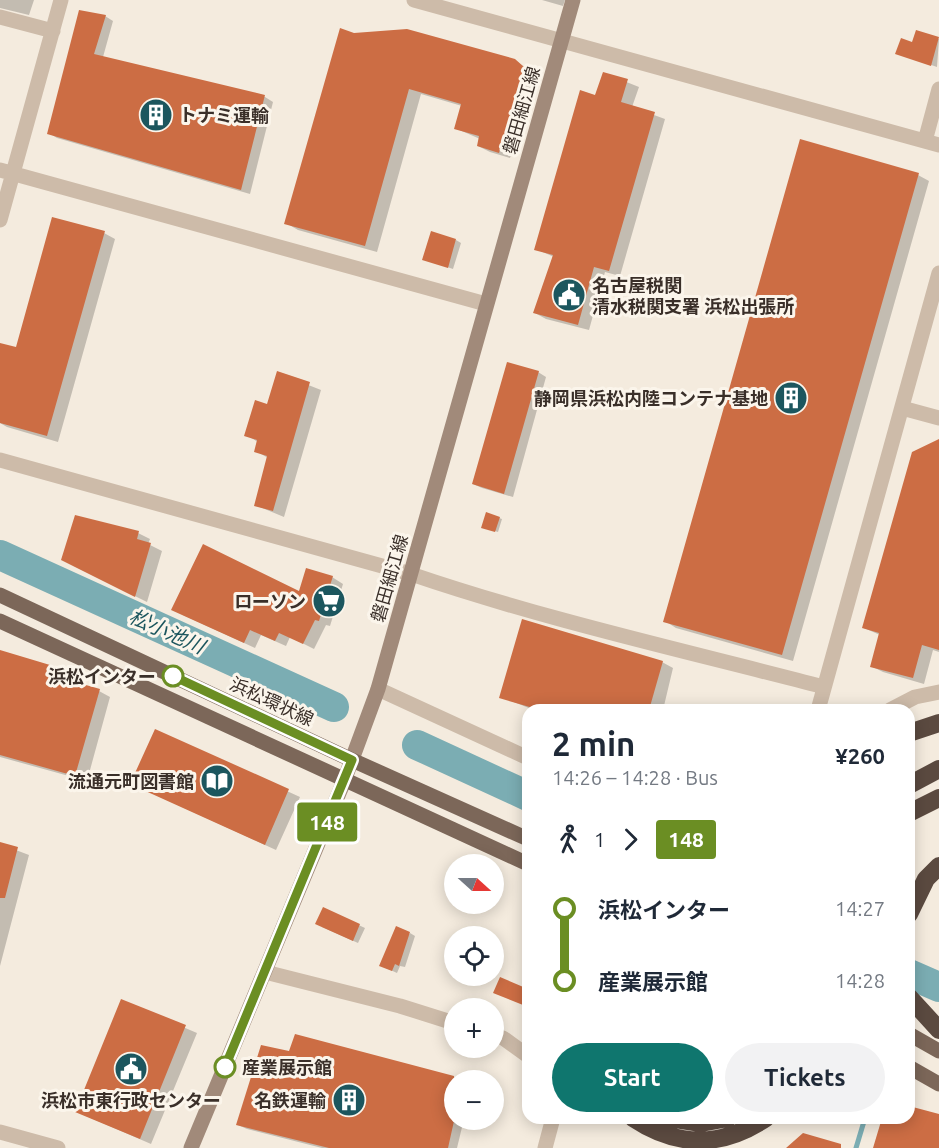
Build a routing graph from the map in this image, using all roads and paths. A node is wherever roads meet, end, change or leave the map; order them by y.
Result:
1 (61, 0) edge
2 (414, 0) edge
3 (573, 0) edge
4 (0, 17) edge
5 (53, 31) junction
6 (561, 40) junction
7 (939, 89) edge
8 (932, 143) edge
9 (6, 171) edge
10 (0, 220) edge
11 (939, 273) edge
12 (486, 304) junction
13 (902, 408) junction
14 (939, 418) edge
15 (0, 460) edge
16 (411, 574) junction
17 (0, 595) edge
18 (0, 621) edge
19 (824, 687) junction
20 (378, 689) junction
21 (939, 692) edge
22 (820, 704) edge
23 (902, 704) edge
24 (939, 723) edge
25 (915, 731) edge
26 (522, 755) edge
27 (352, 760) junction
28 (939, 769) edge
29 (344, 781) junction
30 (915, 782) edge
31 (939, 798) edge
32 (915, 810) edge
33 (522, 836) edge
34 (522, 861) edge
35 (939, 866) edge
36 (915, 902) edge
37 (265, 972) junction
38 (915, 1004) edge
39 (444, 1020) edge
40 (939, 1030) edge
41 (915, 1037) edge
42 (504, 1039) edge
43 (939, 1051) edge
44 (522, 1052) edge
45 (915, 1070) edge
46 (939, 1084) edge
47 (551, 1124) edge
48 (641, 1124) edge
49 (757, 1124) edge
50 (0, 1132) edge
51 (58, 1148) edge
52 (191, 1148) edge
53 (545, 1148) edge

1 - 5 street
2 - 6 street
3 - 6 main road, 磐田細江線
4 - 5 street
5 - 9 street
6 - 8 street
6 - 12 main road, 磐田細江線
7 - 8 street
9 - 10 street
9 - 12 street
11 - 13 street
12 - 16 main road, 磐田細江線
13 - 14 street
13 - 19 street
15 - 16 street
16 - 19 street
16 - 20 main road, 磐田細江線
17 - 27 main road, 浜松環状線
18 - 29 main road
19 - 22 street
20 - 26 street
20 - 27 main road, 磐田細江線
21 - 23 street
24 - 25 highway
27 - 29 main road, 磐田細江線
27 - 33 main road, 浜松環状線
28 - 30 highway
29 - 34 main road
29 - 37 main road, 磐田細江線
31 - 32 highway
35 - 36 highway
37 - 39 street
37 - 52 main road, 磐田細江線
38 - 40 highway
41 - 43 main road
42 - 44 street
45 - 46 main road
47 - 53 street
48 - 49 highway
50 - 51 street

